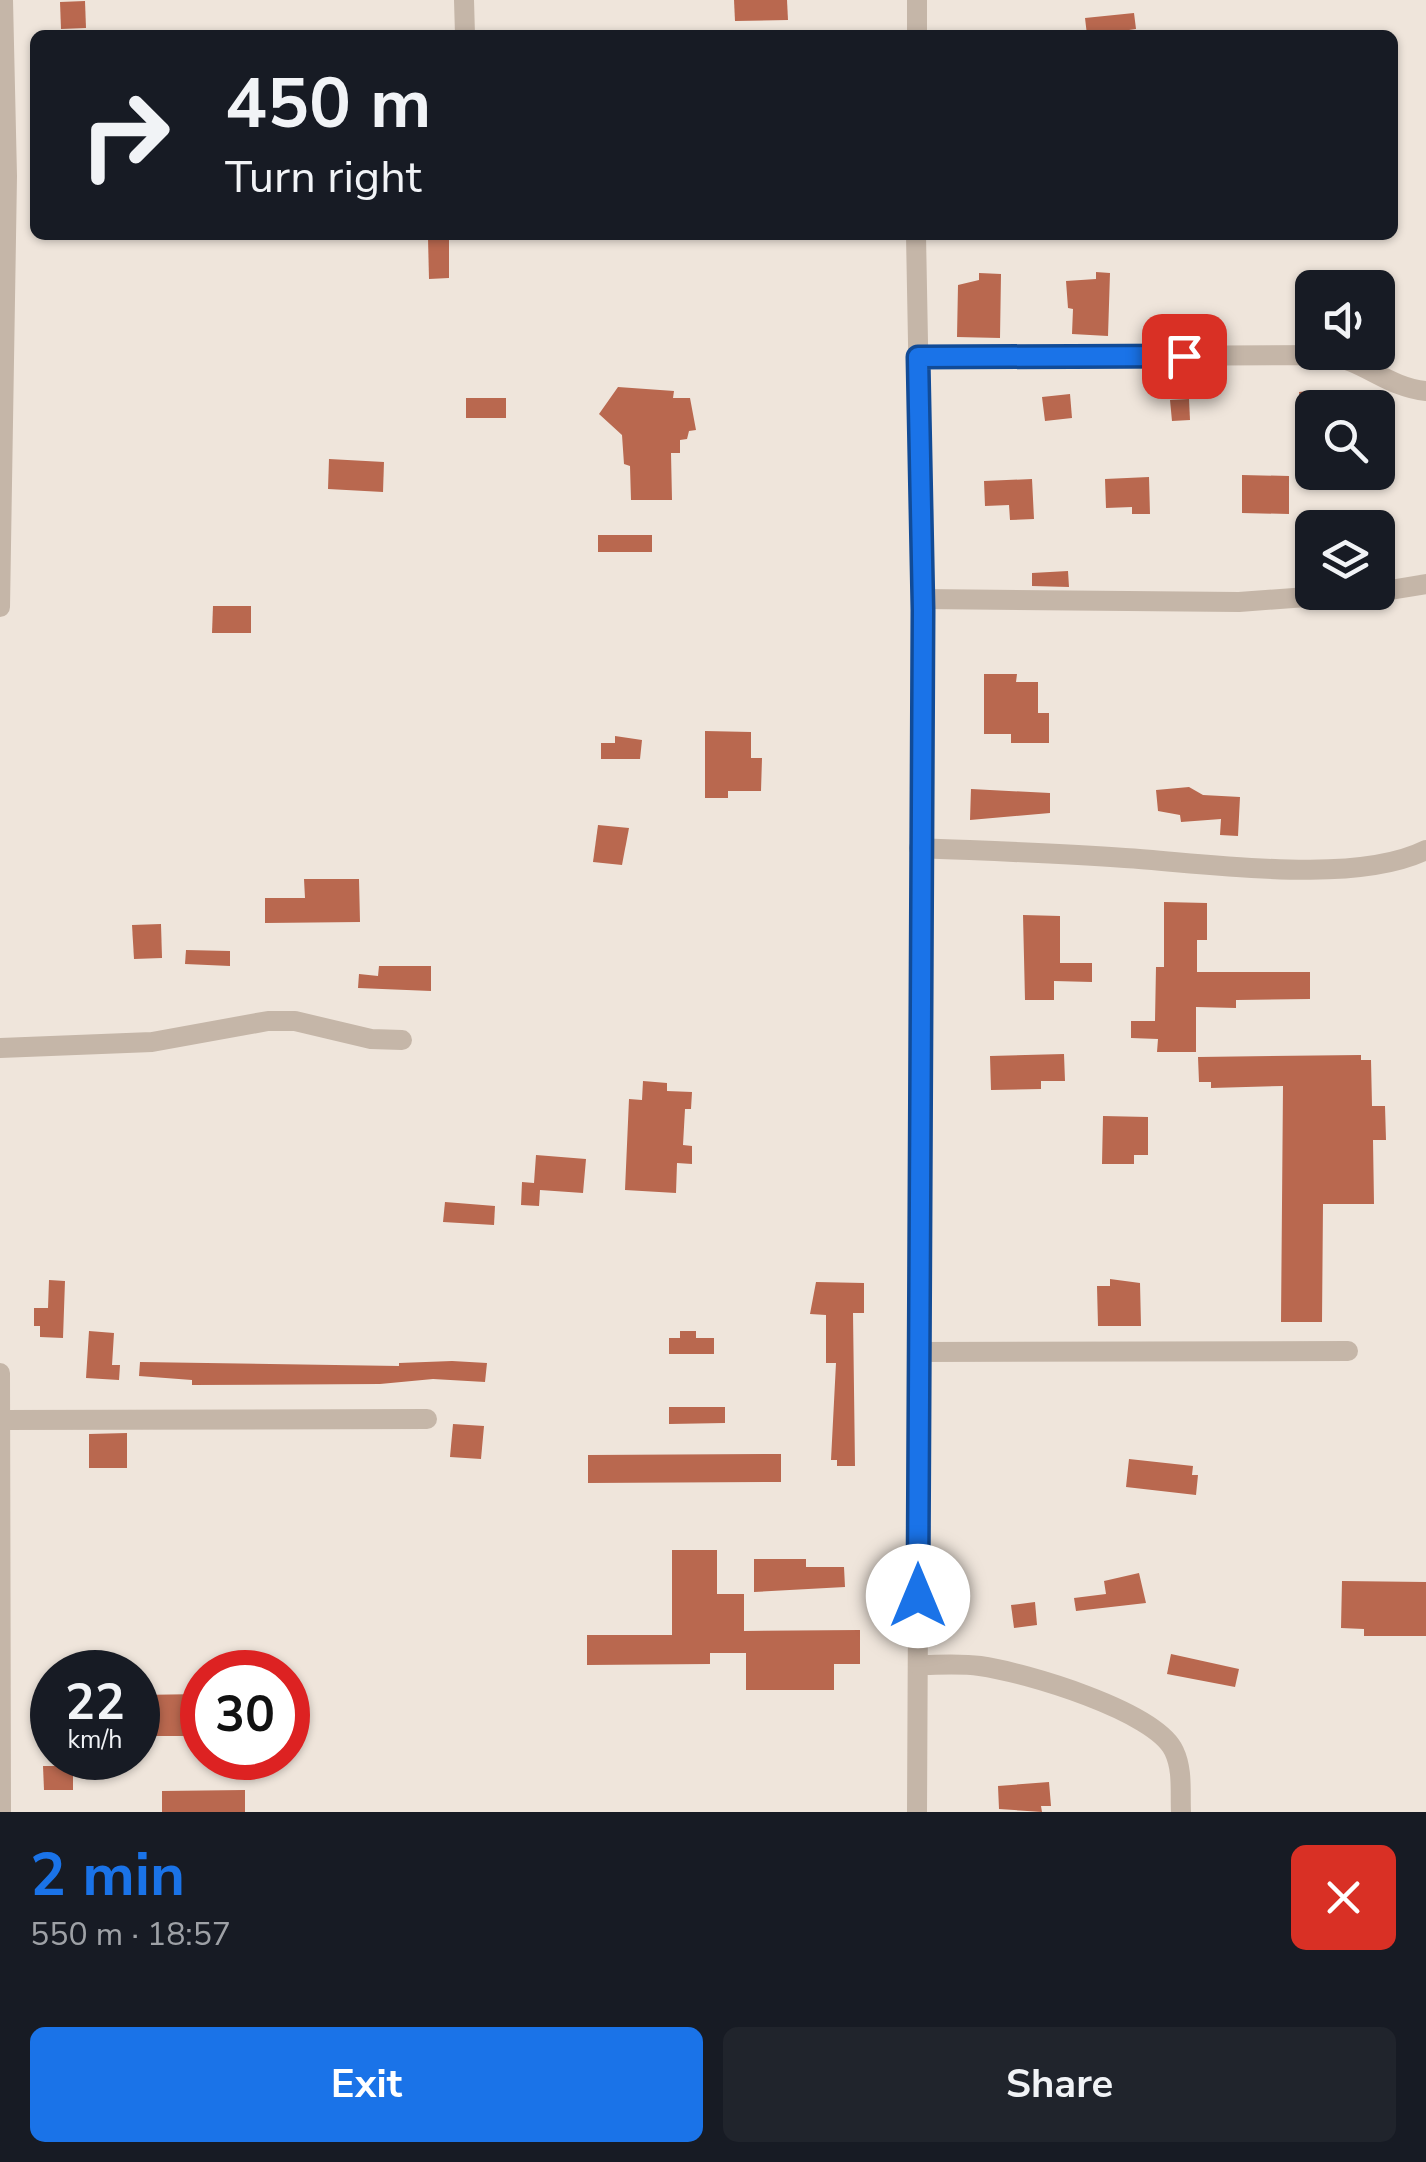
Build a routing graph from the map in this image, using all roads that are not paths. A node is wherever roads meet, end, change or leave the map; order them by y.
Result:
1 (3, 0) edge
2 (464, 0) edge
3 (917, 0) edge
4 (465, 30) edge
5 (917, 30) edge
6 (916, 240) edge
7 (918, 357) junction
8 (1426, 391) edge
9 (1426, 584) edge
10 (1395, 589) edge
11 (1295, 598) edge
12 (923, 599) junction
13 (0, 607) edge
14 (919, 848) junction
15 (1426, 850) edge
16 (402, 1040) dead end
17 (0, 1048) edge
18 (1348, 1351) dead end
19 (918, 1352) junction
20 (0, 1373) edge
21 (426, 1419) dead end
22 (1, 1420) edge
23 (918, 1665) junction
24 (1, 1812) edge
25 (916, 1812) edge
26 (1180, 1812) edge

1 - 13 street
2 - 4 street
3 - 5 street
6 - 7 street
7 - 8 street
7 - 12 street
9 - 10 street
11 - 12 street
12 - 14 street
14 - 15 street
14 - 19 street
16 - 17 street
18 - 19 street
19 - 23 street
20 - 22 street
21 - 22 street
22 - 24 street
23 - 25 street
23 - 26 street

